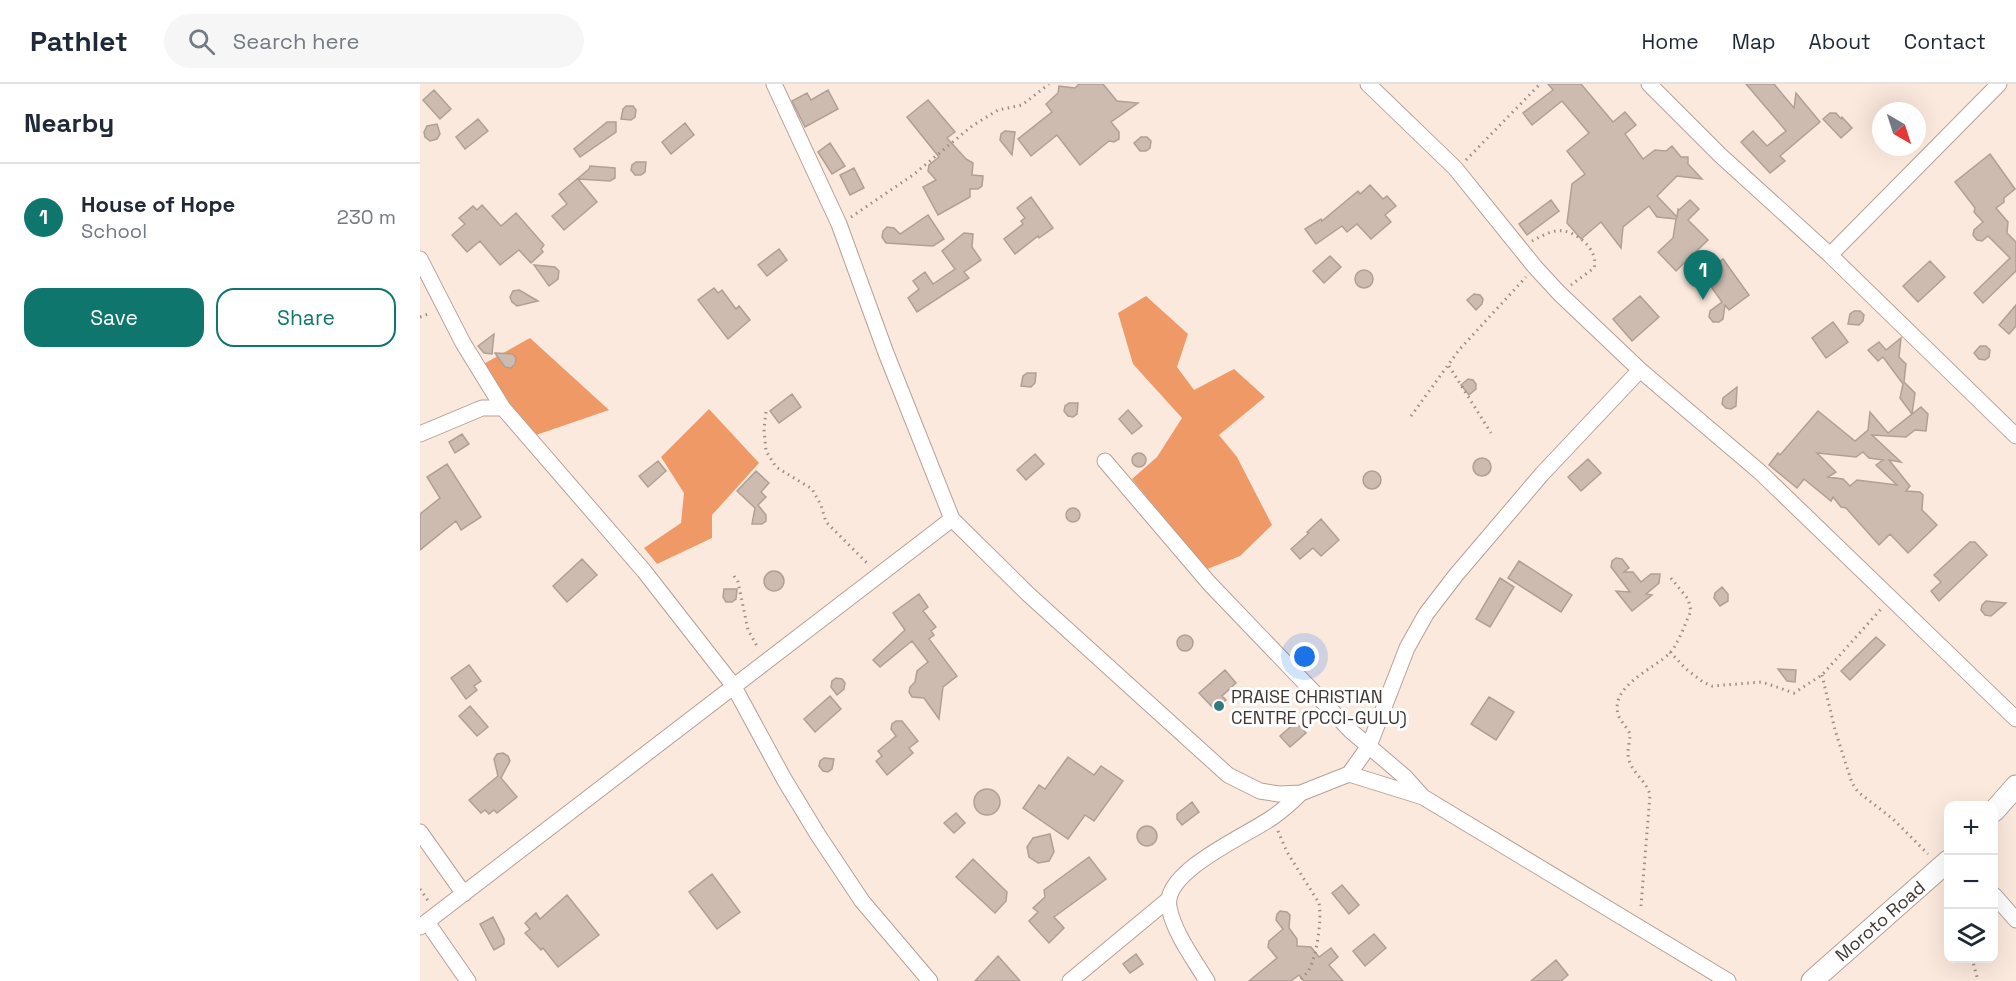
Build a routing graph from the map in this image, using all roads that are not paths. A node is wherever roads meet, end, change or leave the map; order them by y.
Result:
1 (774, 84) edge
2 (1368, 84) edge
3 (1649, 84) edge
4 (2000, 84) edge
5 (1830, 255) junction
6 (420, 259) edge
7 (1640, 370) junction
8 (503, 408) junction
9 (420, 434) edge
10 (2016, 436) edge
11 (1104, 461) dead end
12 (952, 519) junction
13 (734, 685) junction
14 (2016, 719) edge
15 (1369, 746) junction
16 (1349, 774) junction
17 (2016, 786) edge
18 (1301, 793) junction
19 (1423, 797) junction
20 (1998, 806) edge
21 (420, 832) edge
22 (1944, 865) edge
23 (464, 894) junction
24 (1169, 898) junction
25 (1998, 900) edge
26 (2016, 920) edge
27 (424, 924) edge
28 (468, 981) edge
29 (930, 981) edge
30 (1070, 981) edge
31 (1206, 981) edge
32 (1728, 981) edge
33 (1812, 981) edge

1 - 12 street
2 - 7 street
3 - 5 street
4 - 5 street
5 - 10 street
6 - 8 street
7 - 14 street
7 - 15 street
8 - 9 street
8 - 13 street
11 - 15 street
12 - 13 street
12 - 18 street
13 - 23 street
13 - 29 street
15 - 16 street
15 - 19 street
16 - 18 street
16 - 19 street
17 - 20 main road
18 - 24 street
19 - 32 street
21 - 23 street
22 - 33 main road, Moroto Road
23 - 27 street
24 - 30 street
24 - 31 street
25 - 26 street
27 - 28 street

